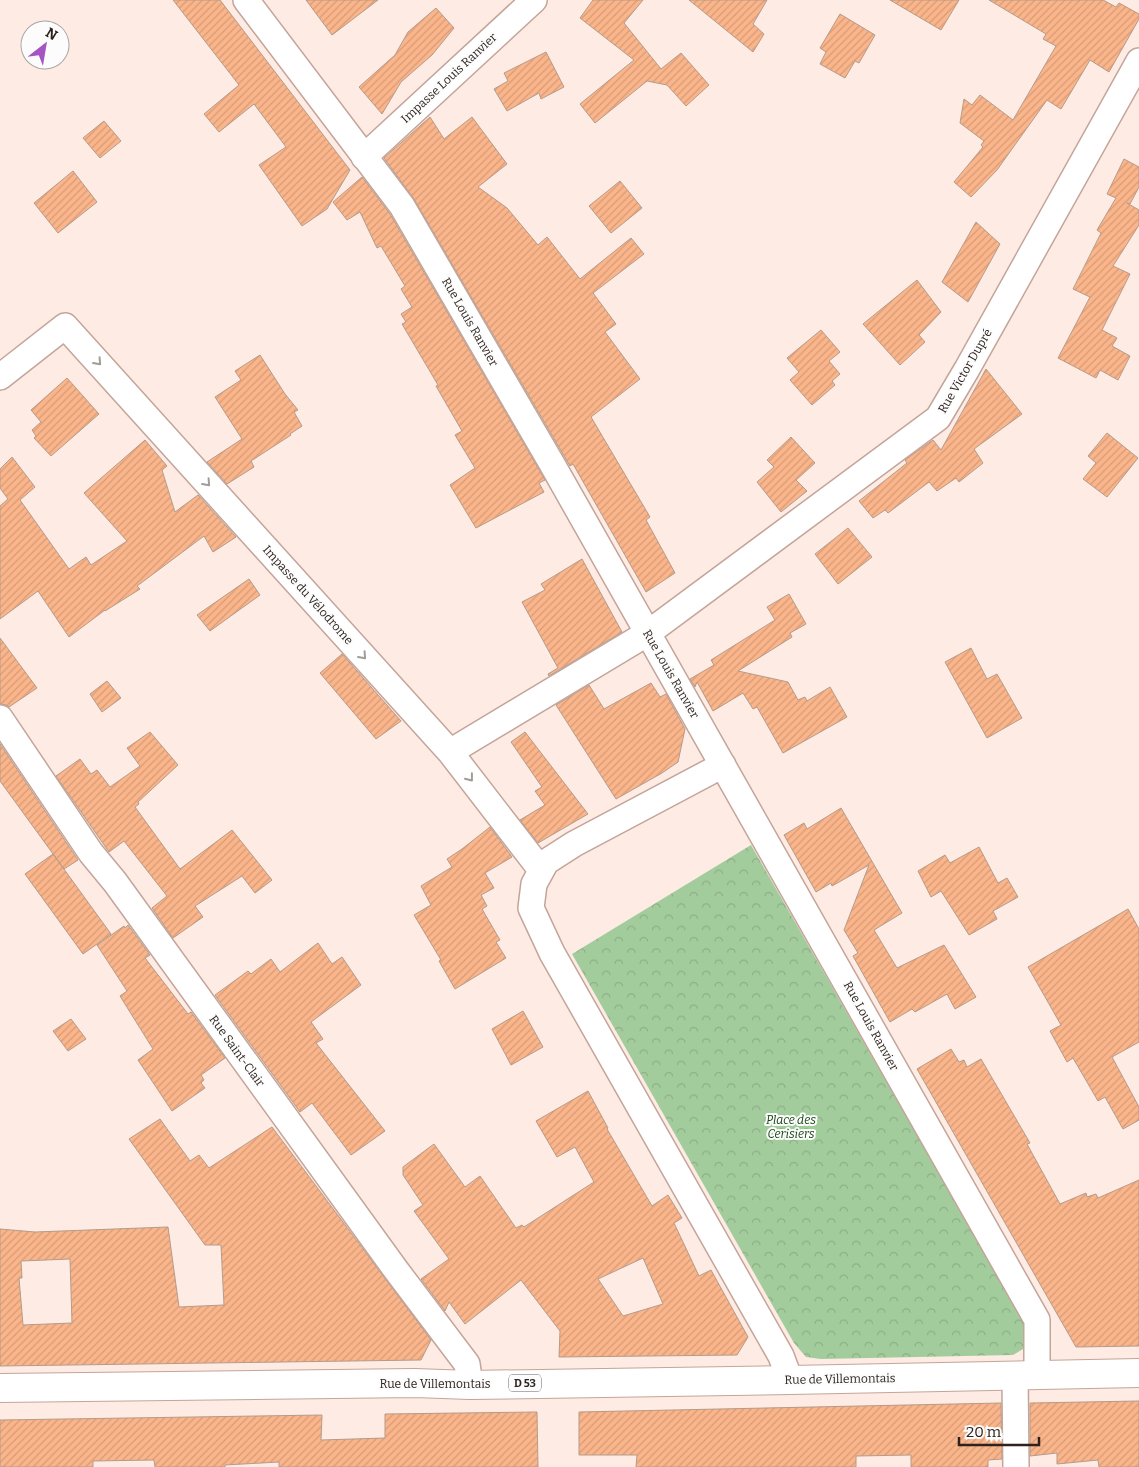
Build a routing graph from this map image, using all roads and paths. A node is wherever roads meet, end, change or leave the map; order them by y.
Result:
1 (246, 0) edge
2 (534, 0) edge
3 (1139, 61) edge
4 (364, 157) junction
5 (0, 377) edge
6 (648, 633) junction
7 (0, 718) edge
8 (450, 752) junction
9 (723, 765) junction
10 (541, 870) junction
11 (1139, 1373) edge
12 (1034, 1375) junction
13 (790, 1380) junction
14 (470, 1384) junction
15 (0, 1388) edge
16 (1016, 1467) edge

1 - 4 street, Rue Louis Ranvier
2 - 4 street, Impasse Louis Ranvier
3 - 6 street, Rue Victor Dupré
4 - 6 street, Rue Louis Ranvier
5 -> 8 street, Impasse du Vélodrome
6 - 8 street, Rue Victor Dupré
6 - 9 street, Rue Louis Ranvier
7 - 14 street, Rue Saint-Clair
8 -> 10 street, Impasse du Vélodrome
9 - 10 street
9 - 12 street, Rue Louis Ranvier
10 - 13 street
11 - 12 main road, Rue de Villemontais
12 - 13 main road, Rue de Villemontais / D 53
12 - 16 street, Rue Louis Ranvier
13 - 14 main road, Rue de Villemontais / D 53
14 - 15 main road, Rue de Villemontais / D 53

